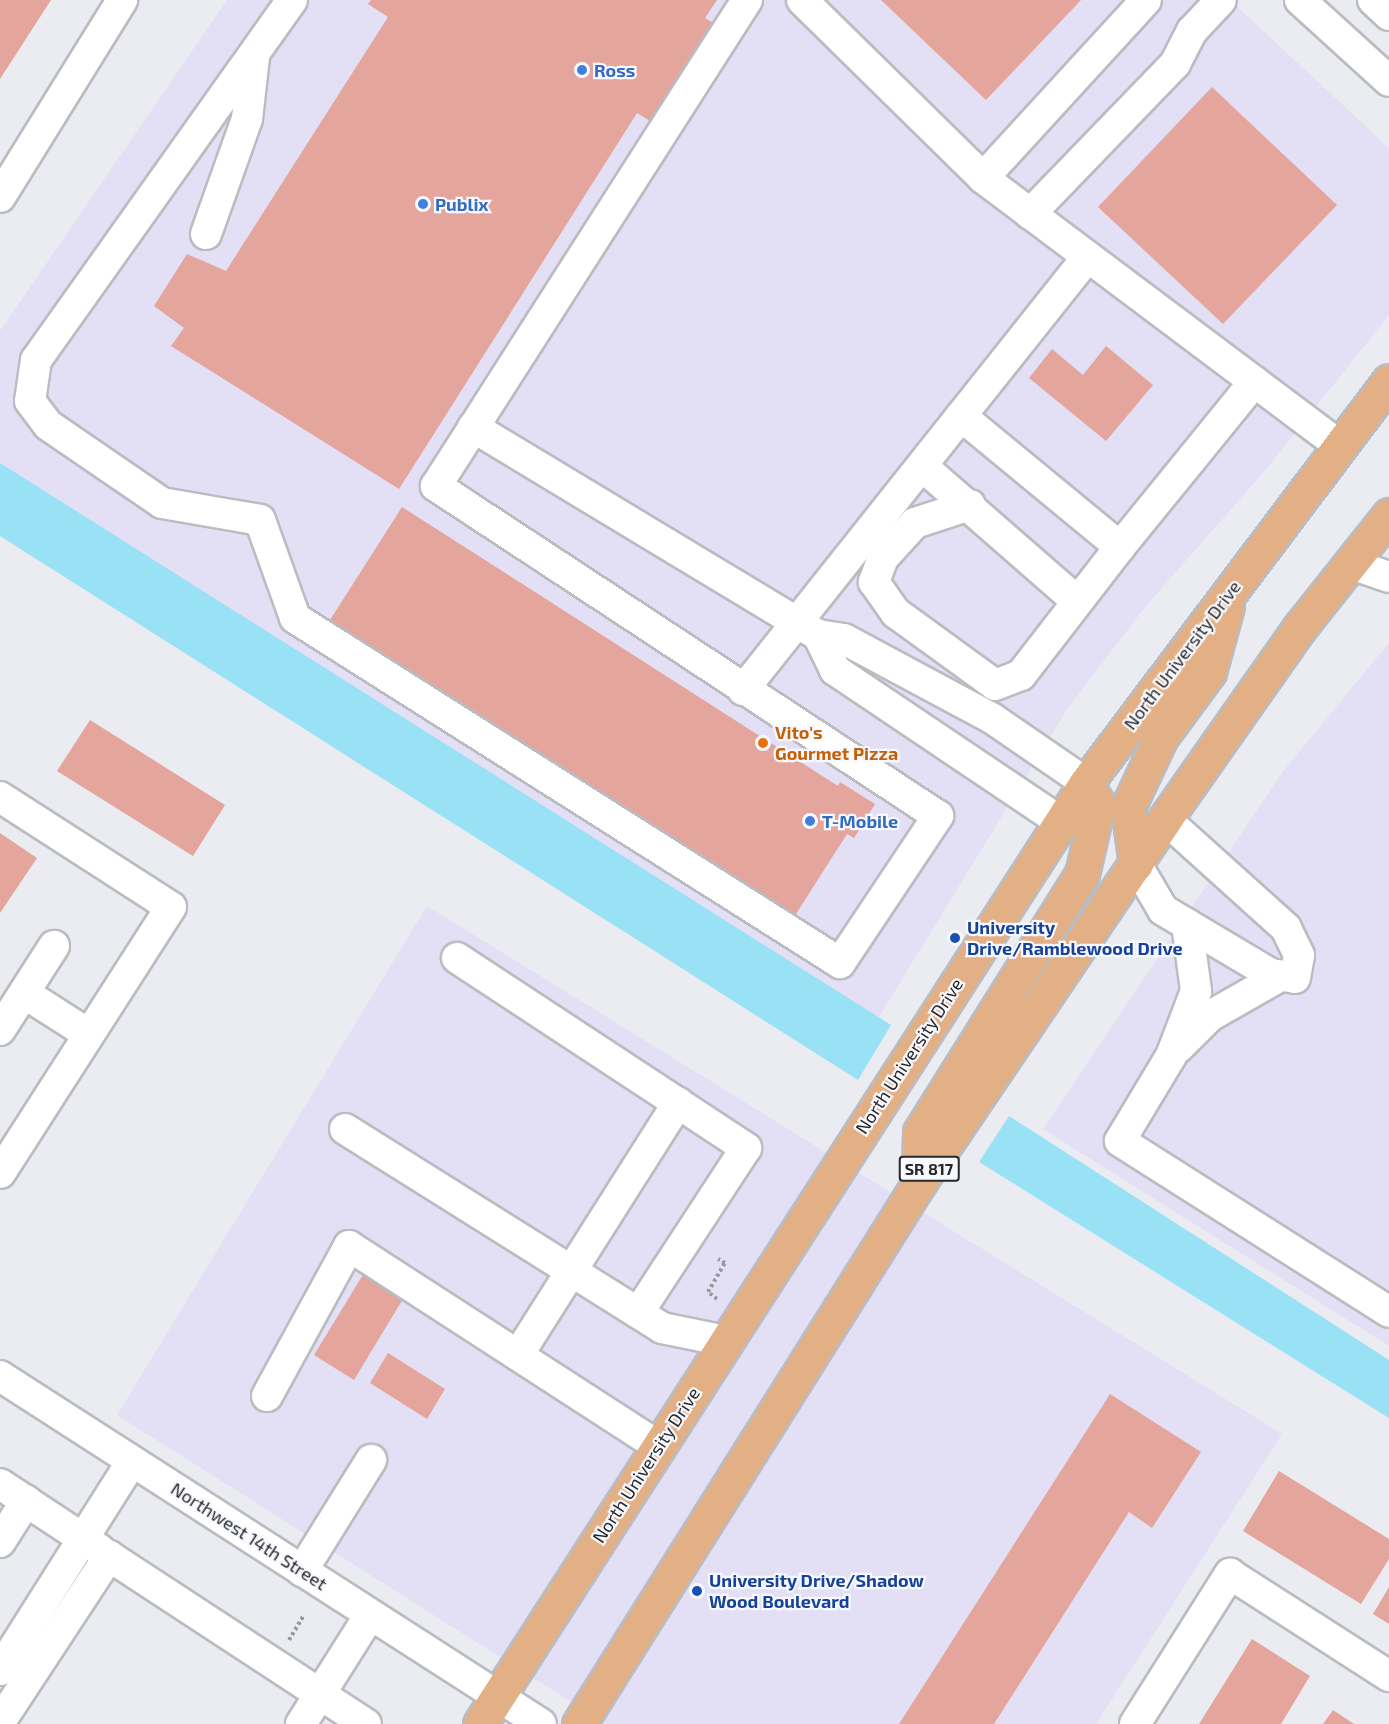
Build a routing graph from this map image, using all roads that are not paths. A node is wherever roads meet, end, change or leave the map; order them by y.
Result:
1 (122, 0) edge
2 (292, 0) edge
3 (747, 0) edge
4 (802, 0) edge
5 (1146, 0) edge
6 (1221, 0) edge
7 (1300, 0) edge
8 (1373, 0) edge
9 (1389, 15) edge
10 (255, 55) junction
11 (1389, 81) edge
12 (983, 178) junction
13 (0, 197) edge
14 (1030, 214) junction
15 (206, 234) dead end
16 (1086, 259) junction
17 (1389, 381) edge
18 (1254, 382) junction
19 (961, 417) junction
20 (473, 427) junction
21 (1338, 445) junction
22 (922, 466) junction
23 (970, 505) junction
24 (1389, 515) edge
25 (1120, 547) junction
26 (1351, 564) junction
27 (1389, 577) edge
28 (1233, 587) junction
29 (1077, 601) junction
30 (806, 628) junction
31 (744, 690) junction
32 (1086, 783) junction
33 (0, 797) edge
34 (1165, 819) junction
35 (1061, 822) junction
36 (1137, 864) junction
37 (1187, 924) junction
38 (54, 946) dead end
39 (457, 958) dead end
40 (1280, 975) junction
41 (24, 993) junction
42 (0, 1030) edge
43 (88, 1034) junction
44 (1171, 1056) junction
45 (678, 1103) junction
46 (345, 1129) dead end
47 (0, 1173) edge
48 (920, 1183) junction
49 (569, 1271) junction
50 (1389, 1312) edge
51 (638, 1313) junction
52 (726, 1341) junction
53 (518, 1355) junction
54 (0, 1376) edge
55 (267, 1396) dead end
56 (658, 1446) junction
57 (371, 1460) dead end
58 (132, 1461) junction
59 (0, 1484) edge
60 (26, 1501) junction
61 (83, 1539) junction
62 (0, 1542) edge
63 (109, 1556) junction
64 (302, 1571) junction
65 (370, 1615) junction
66 (0, 1670) edge
67 (1389, 1676) edge
68 (319, 1694) junction
69 (489, 1711) edge
70 (0, 1722) edge
71 (301, 1724) edge
72 (366, 1724) edge
73 (541, 1724) edge
74 (579, 1724) edge
75 (1135, 1724) edge

1 - 13 street
2 - 10 street
3 - 20 street
4 - 12 street
5 - 12 street
6 - 14 street
7 - 11 street
8 - 9 street
10 - 15 street
10 - 31 street
12 - 14 street
14 - 16 street
16 - 18 street
16 - 19 street
17 - 21 main road, North University Drive
18 - 21 street
18 - 25 street
19 - 22 street
19 - 25 street
20 - 30 street
20 - 31 street
21 - 28 main road, North University Drive
22 - 23 street
22 - 30 street
23 - 29 street
23 - 29 street
24 - 26 main road, SR 817
25 - 29 street
26 - 27 street
26 - 34 main road, SR 817
28 - 32 main road, North University Drive
28 - 36 main road
30 - 31 street
30 - 32 street
30 - 35 street
32 - 35 main road, North University Drive
32 - 48 main road
33 - 43 street
34 - 36 main road, SR 817
34 - 40 street
35 - 52 main road, North University Drive
36 - 37 street
36 - 48 main road, SR 817
37 - 40 street
37 - 44 street
38 - 41 street
39 - 45 street
40 - 44 street
41 - 42 street
41 - 43 street
43 - 47 street
44 - 50 street
45 - 49 street
45 - 51 street
46 - 49 street
48 - 74 main road, SR 817
49 - 51 street
49 - 53 street
51 - 52 street
52 - 56 main road, North University Drive
53 - 55 street
53 - 56 street
54 - 58 street, Northwest 14th Street
56 - 69 main road, North University Drive
57 - 64 street
58 - 61 street
58 - 64 street, Northwest 14th Street
59 - 60 street
60 - 61 street
60 - 62 street
61 - 63 street
61 - 66 street
63 - 68 street
63 - 70 street
64 - 65 street, Northwest 14th Street
65 - 68 street
65 - 69 street, Northwest 14th Street
67 - 75 street
68 - 71 street
68 - 72 street
69 - 73 street, Northwest 14th Street

